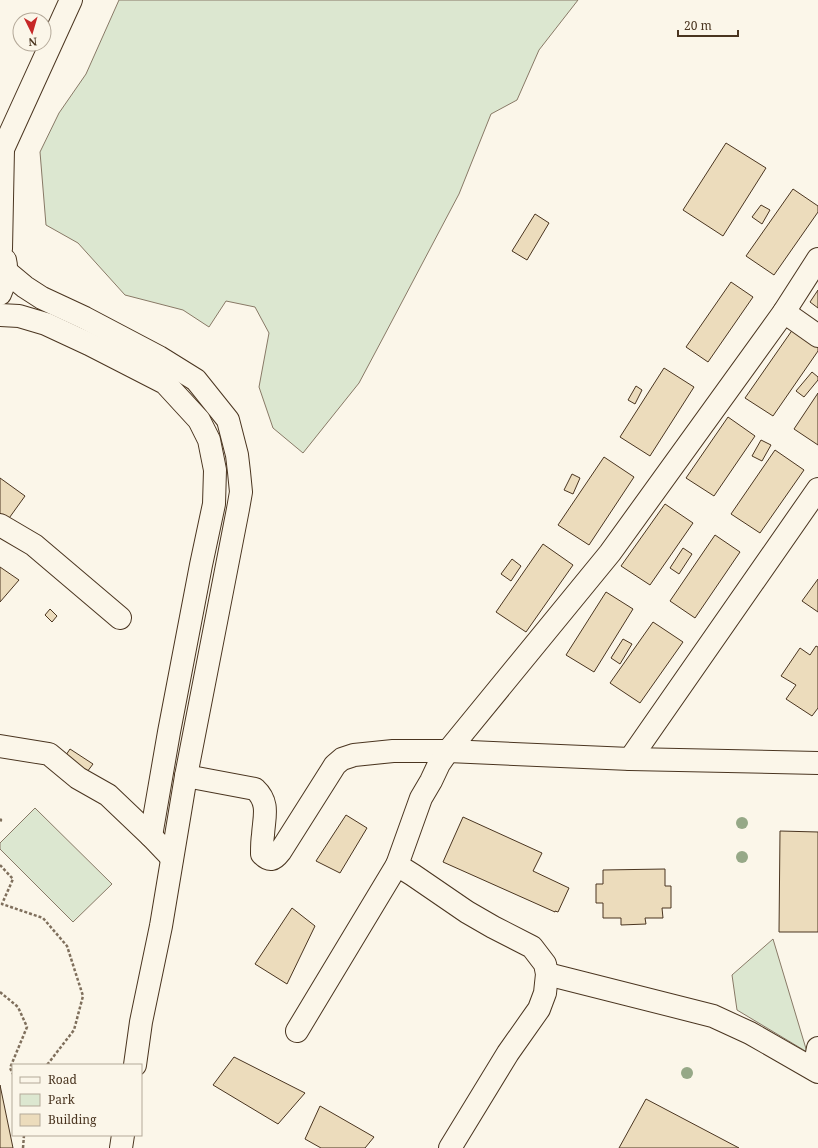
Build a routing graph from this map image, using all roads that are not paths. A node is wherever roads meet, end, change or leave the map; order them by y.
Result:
1 (71, 0) edge
2 (1, 151) edge
3 (0, 249) edge
4 (818, 259) edge
5 (6, 272) junction
6 (0, 294) edge
7 (784, 312) junction
8 (0, 315) edge
9 (818, 336) edge
10 (219, 409) junction
11 (199, 420) junction
12 (818, 489) edge
13 (0, 525) edge
14 (120, 618) dead end
15 (0, 746) edge
16 (448, 751) junction
17 (630, 759) junction
18 (818, 763) edge
19 (186, 776) junction
20 (151, 836) junction
21 (172, 858) junction
22 (397, 865) junction
23 (548, 974) junction
24 (297, 1032) dead end
25 (818, 1048) edge
26 (135, 1064) edge
27 (816, 1070) edge
28 (123, 1136) edge
29 (121, 1148) edge
30 (450, 1148) edge

1 - 2 main road
2 - 3 main road
3 - 5 main road
4 - 7 main road
5 - 6 main road
5 - 10 main road
7 - 9 main road
7 - 16 main road
8 - 11 main road
10 - 11 main road
10 - 19 main road
11 - 20 main road
12 - 17 main road
13 - 14 main road
15 - 20 main road
16 - 17 main road
16 - 19 main road
16 - 22 main road
17 - 18 main road
19 - 21 main road
20 - 21 main road
21 - 26 main road
22 - 23 main road
22 - 24 main road
23 - 27 main road
23 - 30 main road
25 - 27 main road
28 - 29 main road

